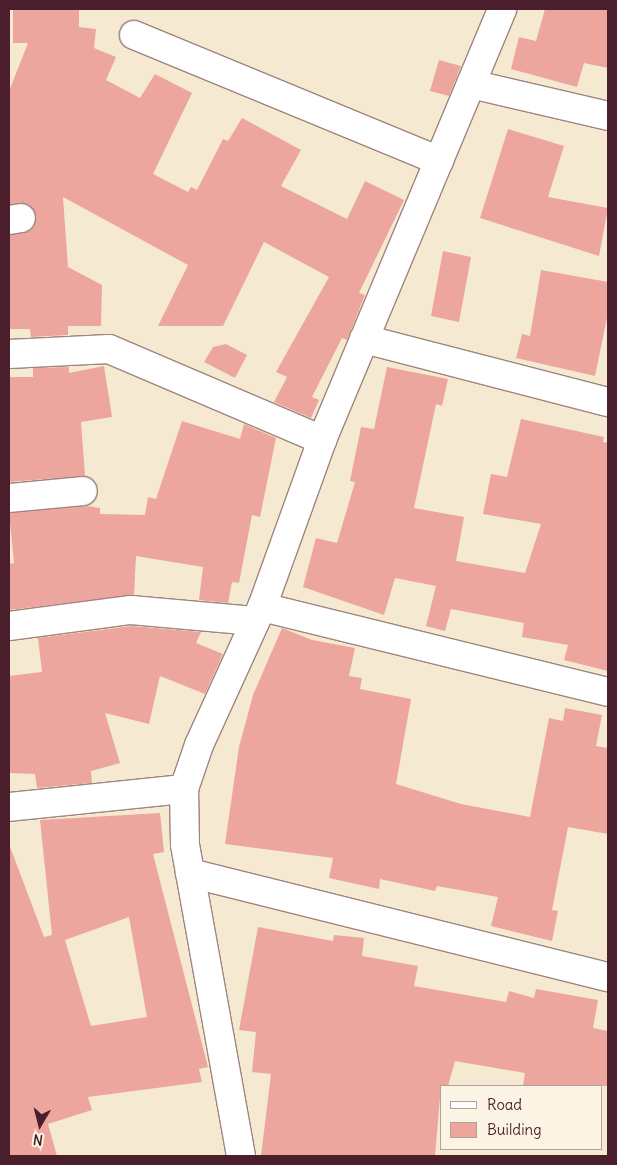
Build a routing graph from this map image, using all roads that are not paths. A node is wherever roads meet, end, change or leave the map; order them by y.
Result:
1 (502, 9) edge
2 (134, 35) dead end
3 (471, 84) junction
4 (608, 116) edge
5 (439, 161) junction
6 (364, 339) junction
7 (9, 354) edge
8 (608, 402) edge
9 (322, 440) junction
10 (83, 491) dead end
11 (9, 498) edge
12 (259, 614) junction
13 (9, 626) edge
14 (608, 692) edge
15 (184, 789) junction
16 (9, 807) edge
17 (190, 873) junction
18 (608, 977) edge
19 (241, 1156) edge

1 - 3 street
2 - 5 street
3 - 4 street
3 - 5 street
5 - 6 street
6 - 8 street
6 - 9 street
7 - 9 street
9 - 12 street
10 - 11 street
12 - 13 street
12 - 14 street
12 - 15 street
15 - 16 street
15 - 17 street
17 - 18 street
17 - 19 street

